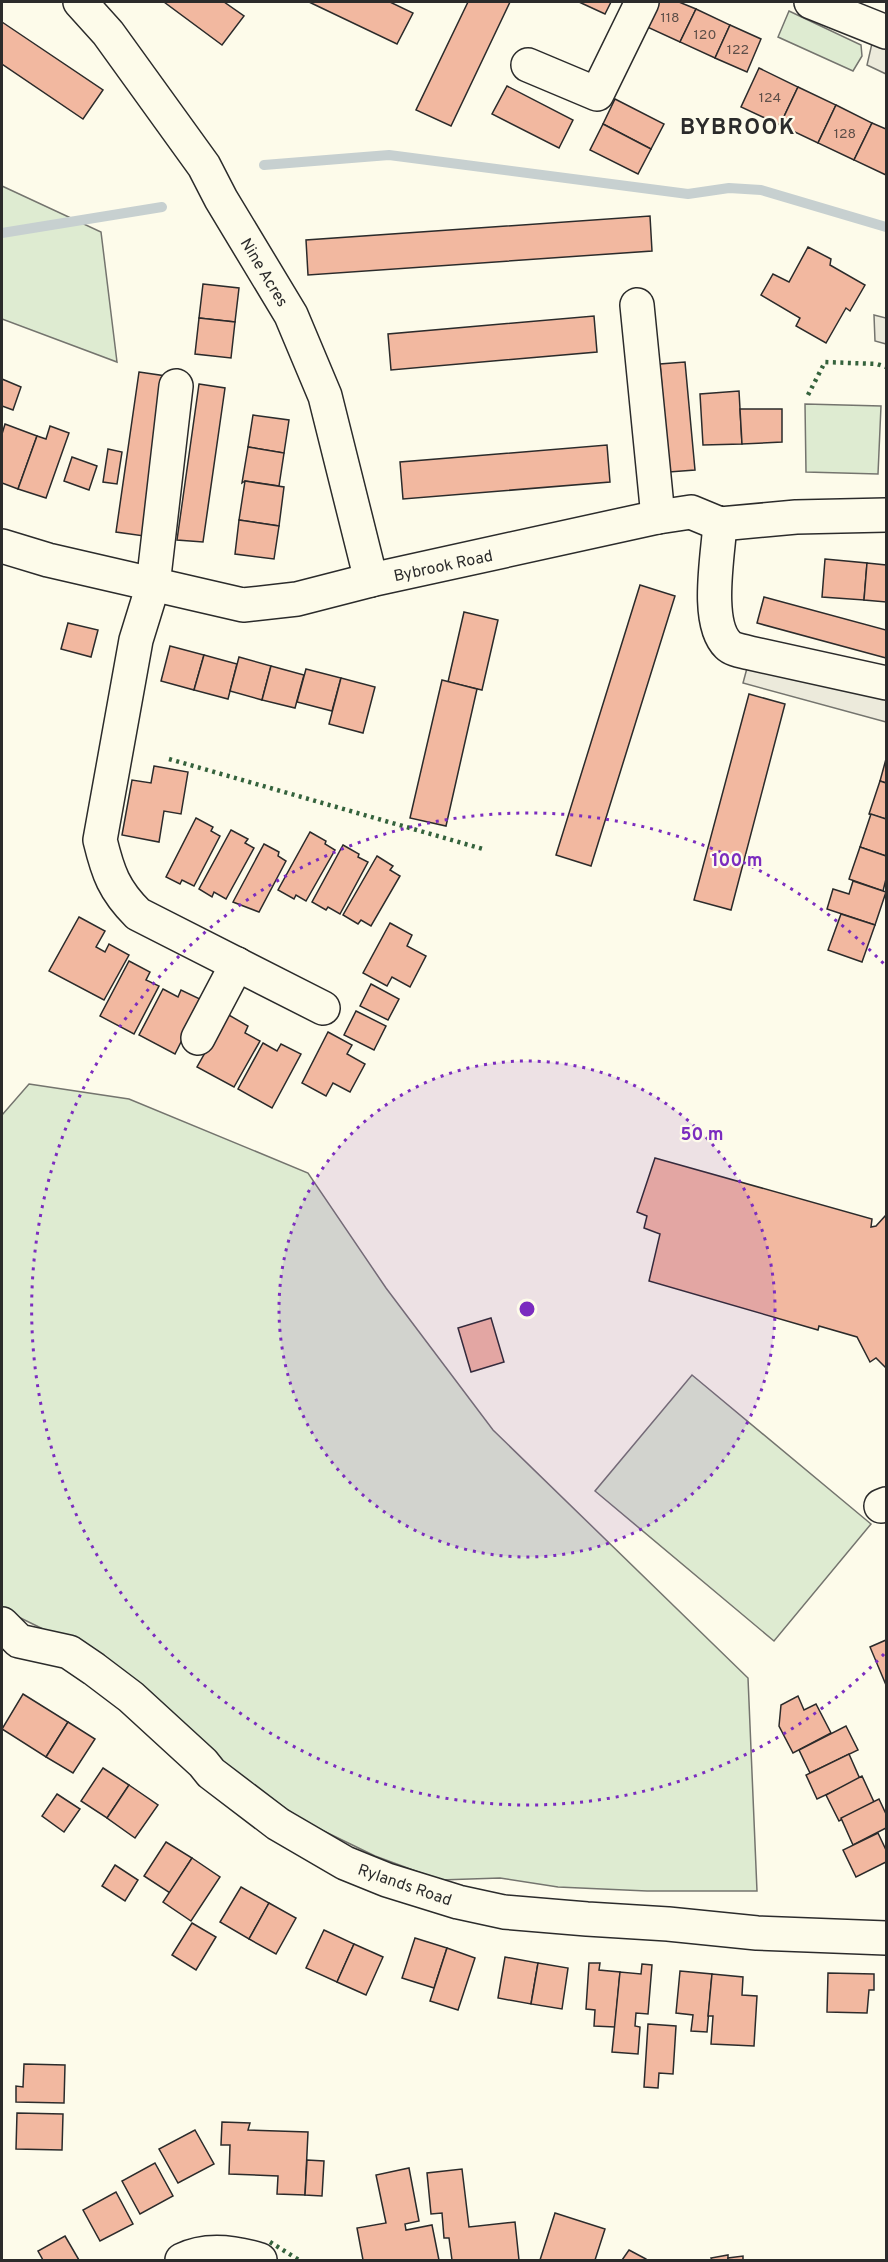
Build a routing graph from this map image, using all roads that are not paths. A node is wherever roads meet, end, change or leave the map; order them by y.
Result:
1 (80, 2) edge
2 (642, 2) edge
3 (811, 2) edge
4 (886, 32) edge
5 (528, 65) dead end
6 (638, 305) dead end
7 (176, 386) dead end
8 (886, 515) edge
9 (658, 517) junction
10 (720, 524) junction
11 (2, 546) edge
12 (371, 580) junction
13 (153, 585) junction
14 (886, 683) edge
15 (237, 964) junction
16 (323, 1008) dead end
17 (198, 1038) dead end
18 (2, 1624) edge
19 (886, 1938) edge
20 (182, 2260) edge
21 (260, 2260) edge

1 - 12 street, Nine Acres
2 - 5 street
3 - 4 street
6 - 9 street
7 - 13 street
8 - 10 street, Bybrook Road
9 - 10 street, Bybrook Road
9 - 12 street, Bybrook Road
10 - 14 street
11 - 13 street, Bybrook Road
12 - 13 street, Bybrook Road
13 - 15 street
15 - 16 street
15 - 17 street
18 - 19 street, Rylands Road
20 - 21 street

